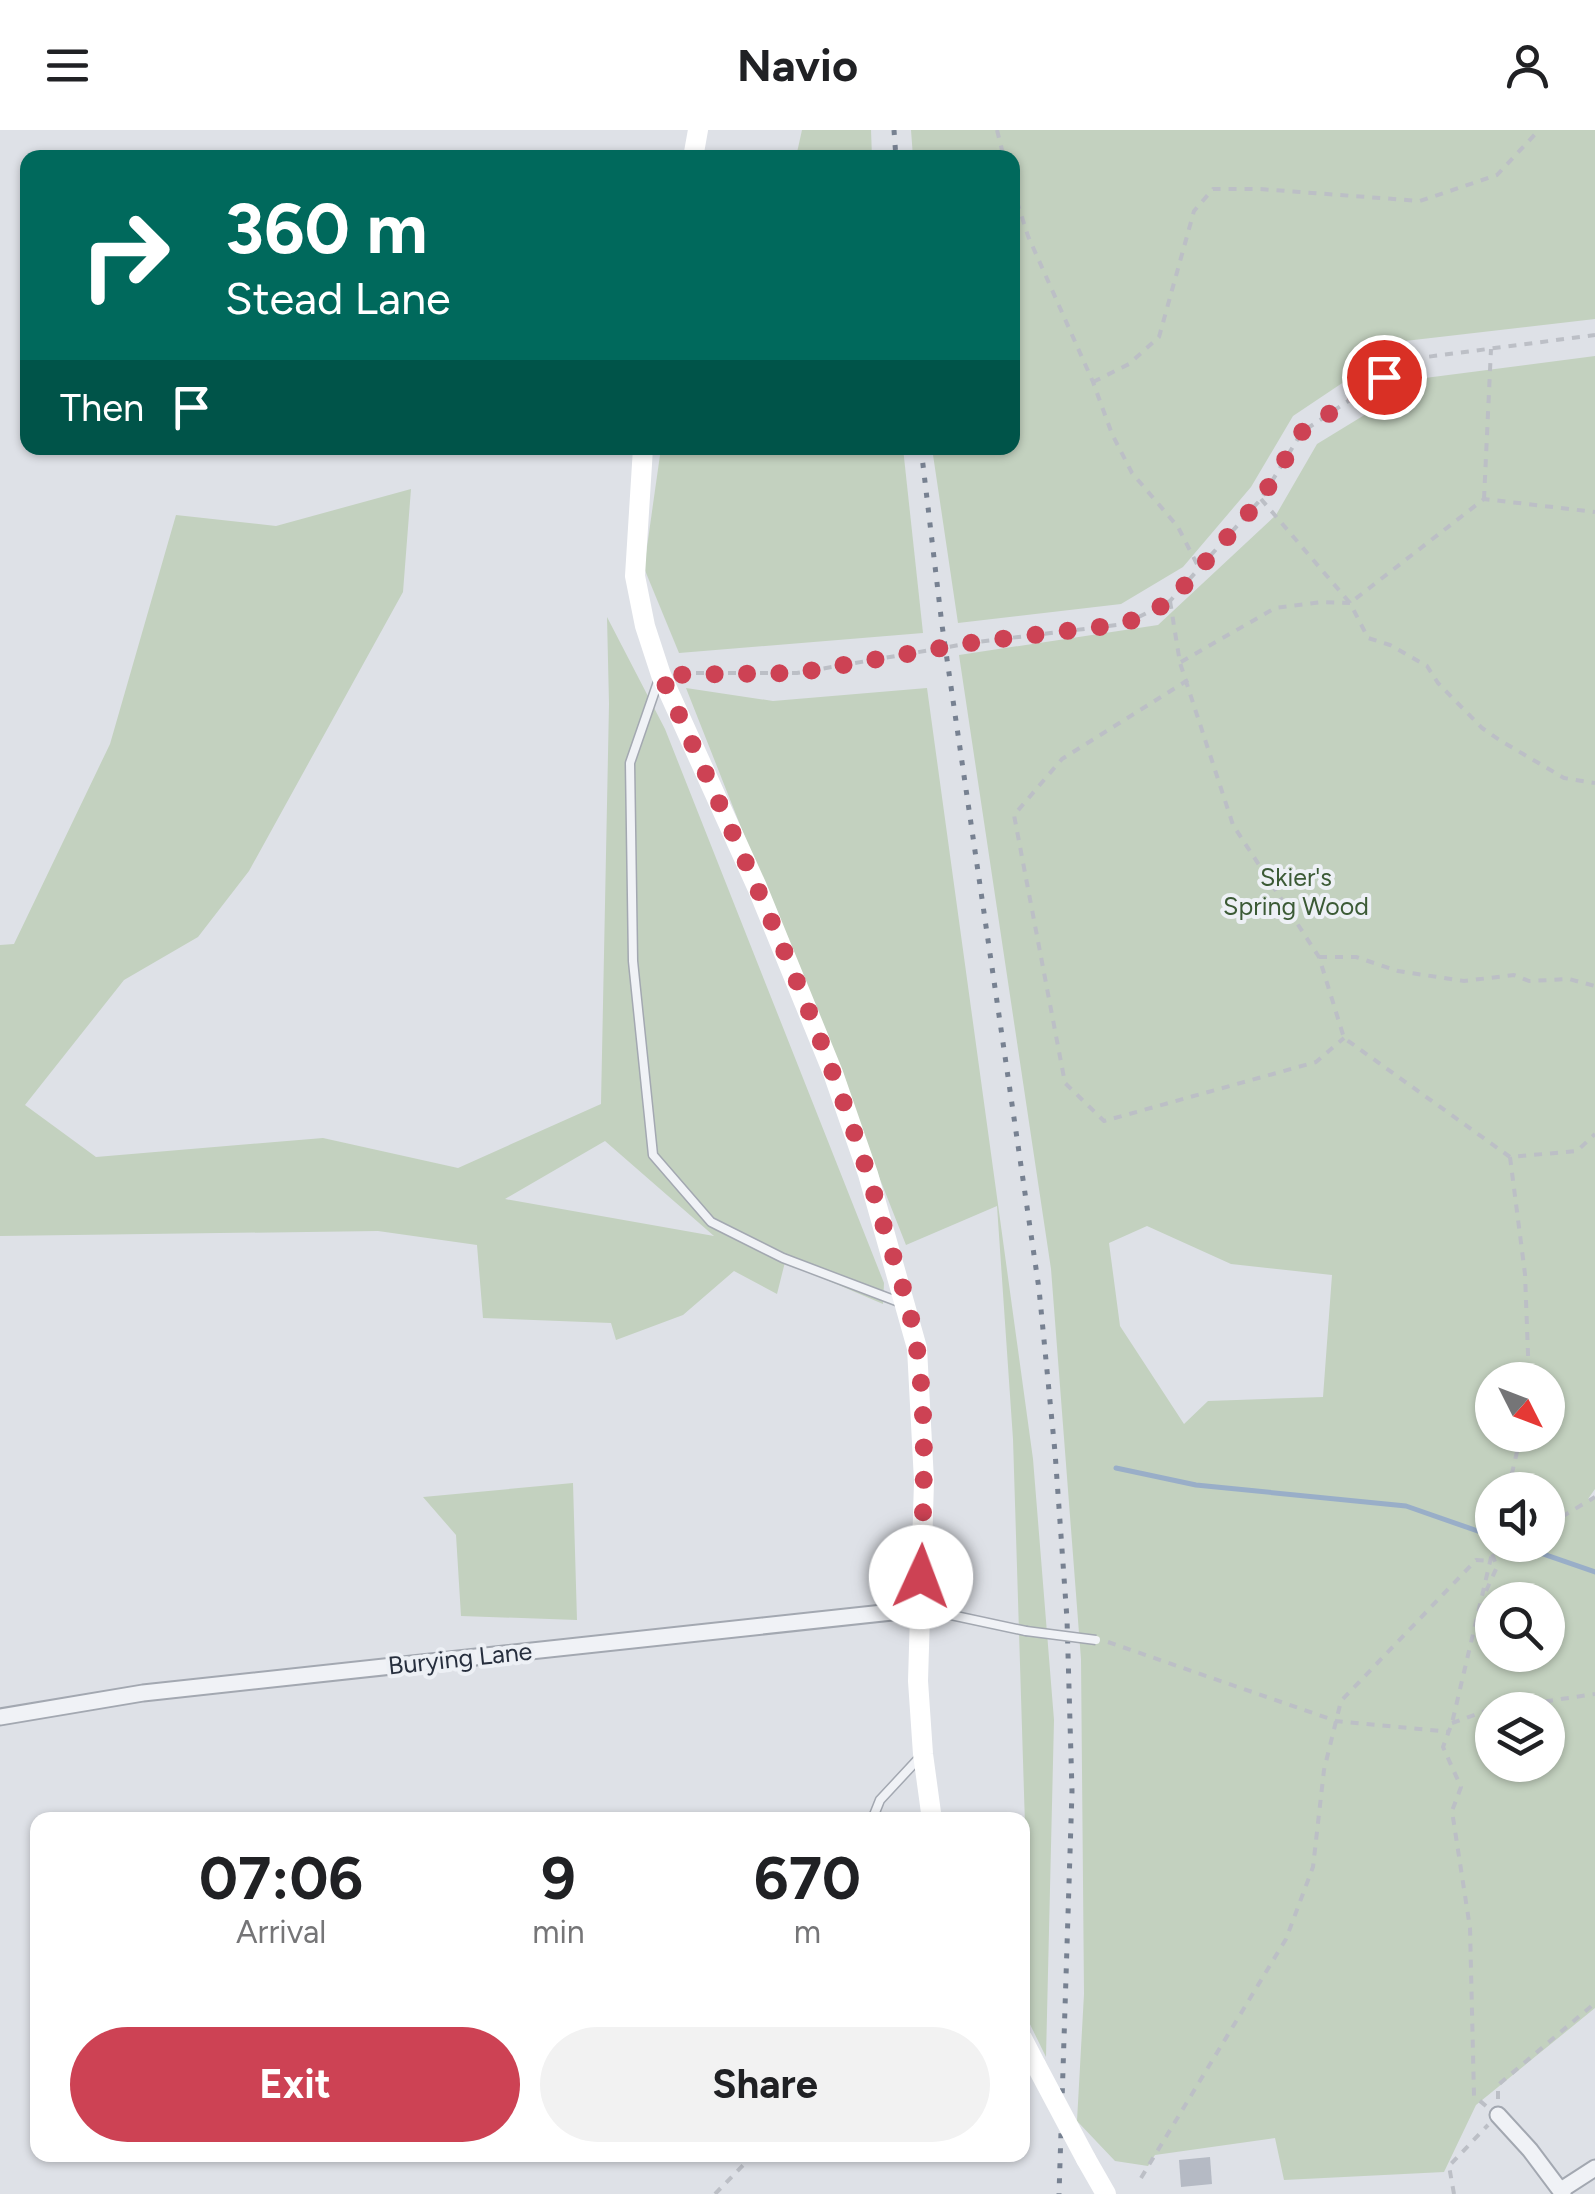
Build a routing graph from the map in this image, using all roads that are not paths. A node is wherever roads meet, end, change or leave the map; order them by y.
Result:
1 (643, 455) edge
2 (661, 675) junction
3 (908, 1306) junction
4 (920, 1608) junction
5 (1096, 1640) road end
6 (0, 1717) edge
7 (923, 1754) junction
8 (875, 1812) edge
9 (931, 1812) edge
10 (1030, 2053) edge
11 (1498, 2115) road end
12 (1595, 2168) edge
13 (1562, 2192) edge
14 (1106, 2194) edge

1 - 2 street
2 - 3 street
2 - 3 lane
3 - 4 street
4 - 5 lane, bridge
4 - 6 street, Burying Lane
4 - 7 street
7 - 8 lane
7 - 9 street
10 - 14 street, bridge
11 - 13 street
12 - 13 street

